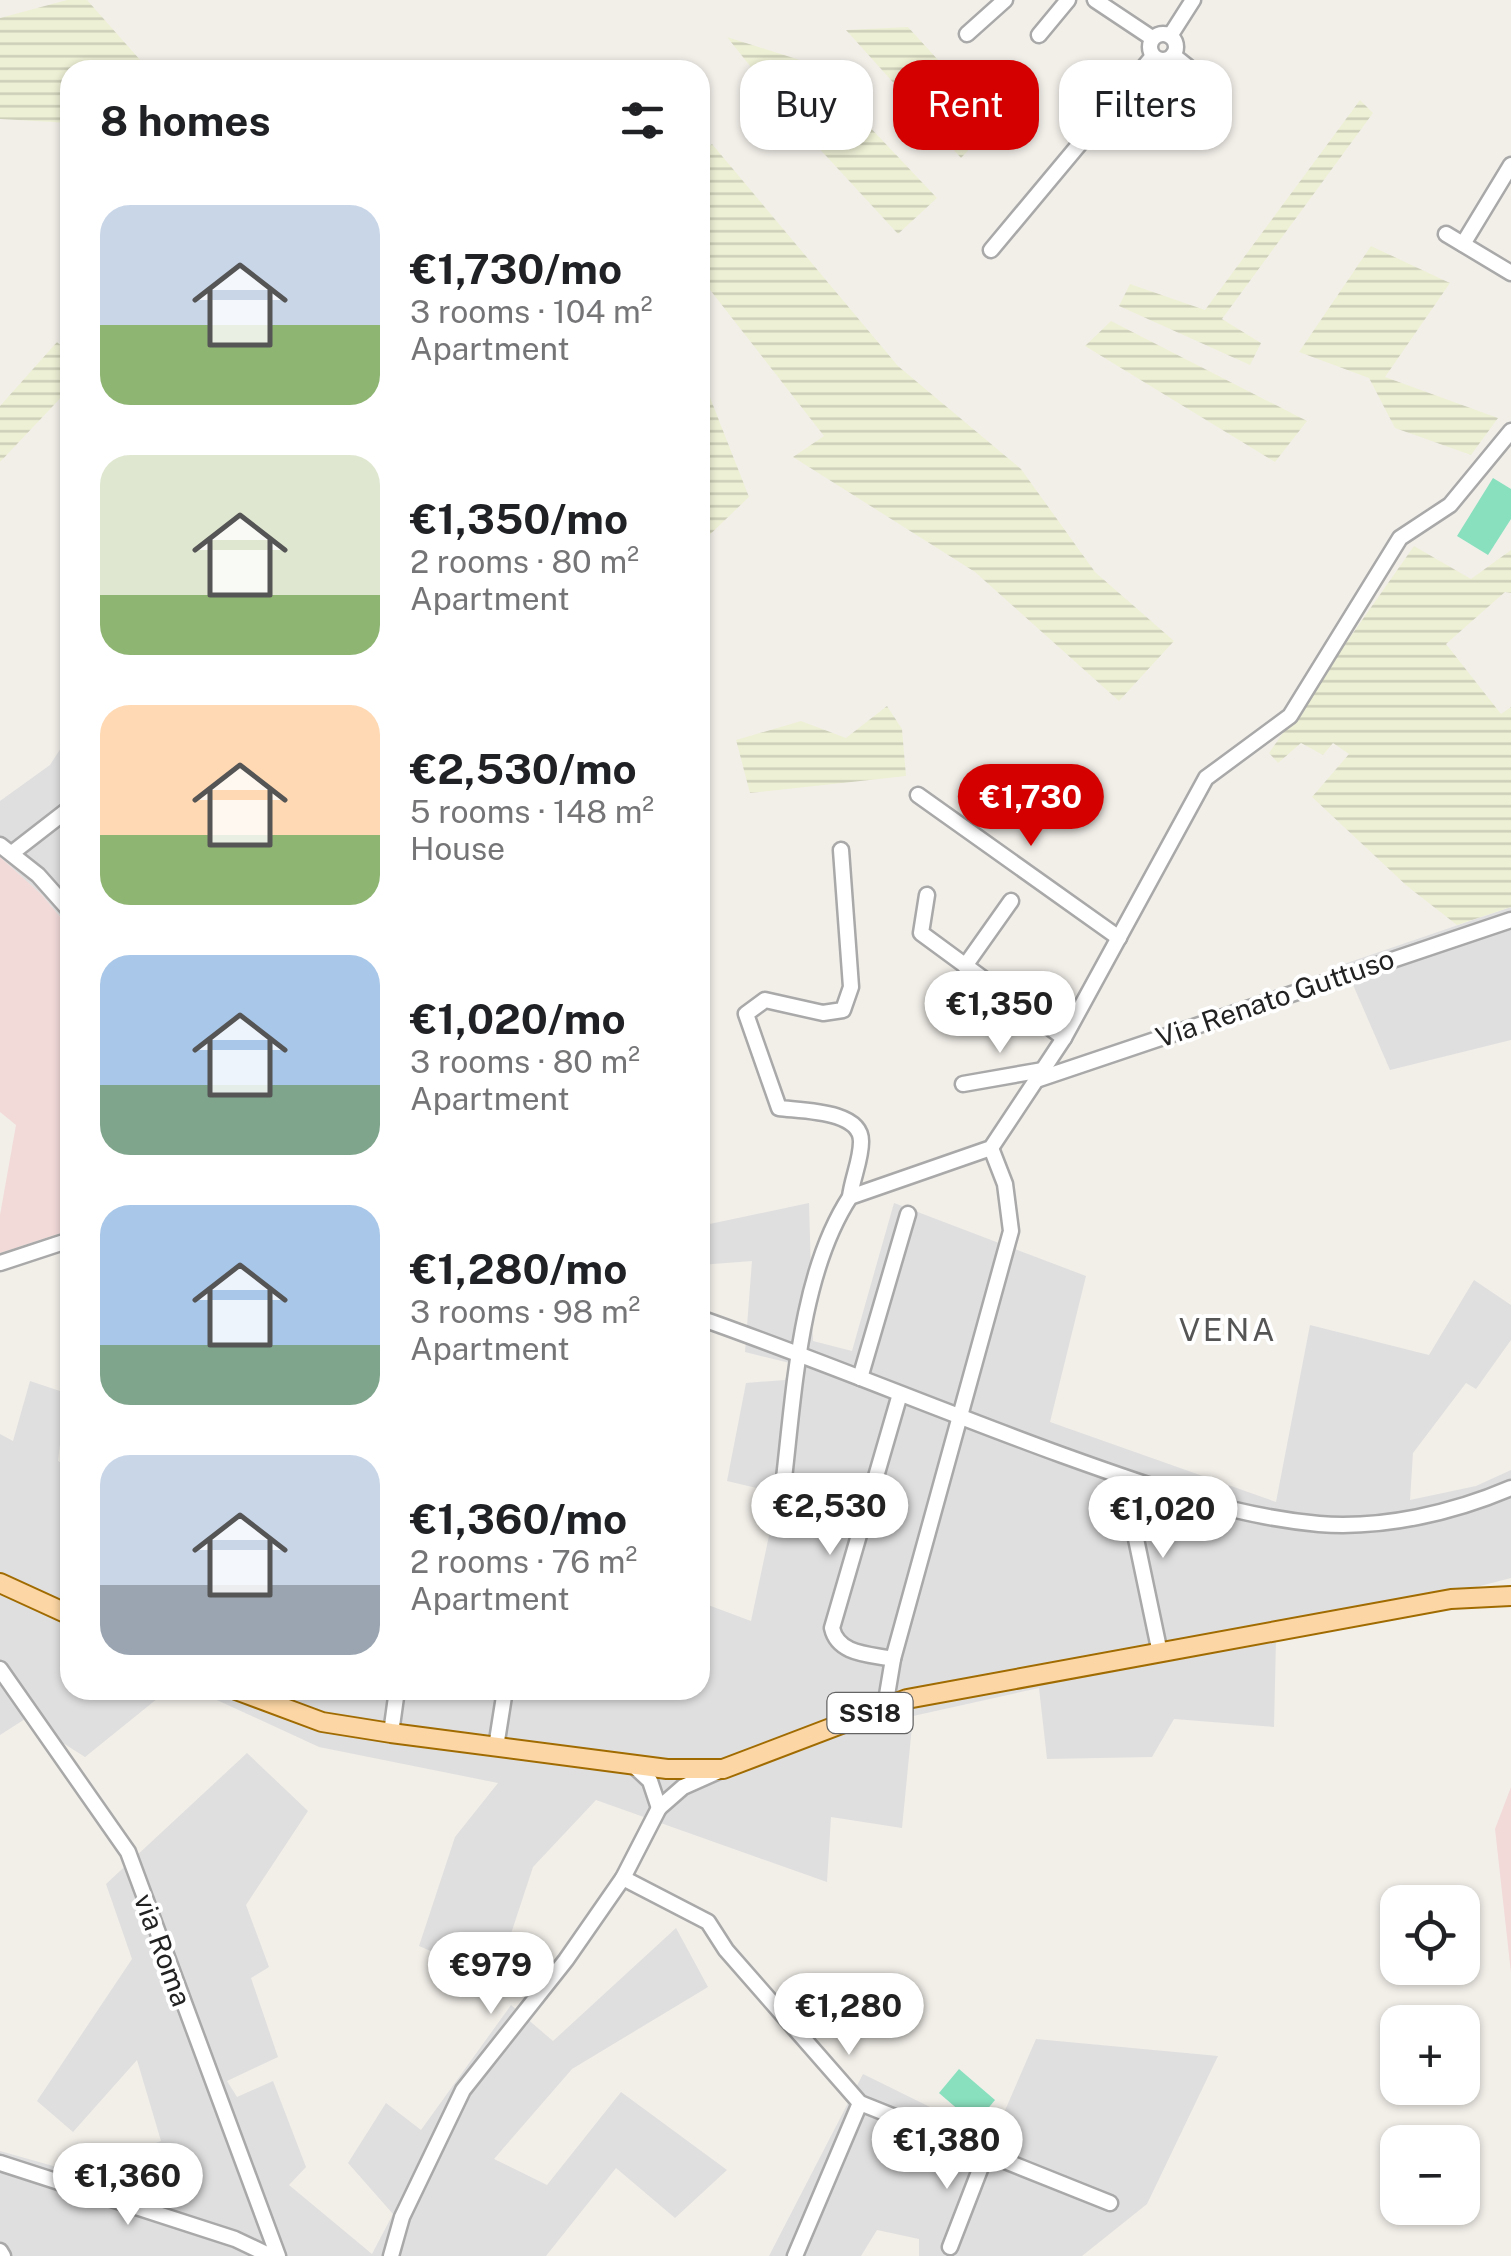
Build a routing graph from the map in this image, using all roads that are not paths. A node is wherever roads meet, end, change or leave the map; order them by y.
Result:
1 (1005, 0) edge
2 (1068, 0) edge
3 (1095, 0) edge
4 (1193, 0) edge
5 (967, 34) dead end
6 (1039, 35) dead end
7 (1170, 36) junction
8 (1152, 38) junction
9 (1173, 55) junction
10 (1154, 56) junction
11 (1179, 60) edge
12 (1511, 165) edge
13 (1446, 234) dead end
14 (1462, 244) junction
15 (991, 250) dead end
16 (1511, 273) edge
17 (1511, 431) edge
18 (918, 795) dead end
19 (60, 814) edge
20 (6, 849) edge
21 (841, 850) dead end
22 (926, 896) dead end
23 (60, 901) edge
24 (1011, 901) dead end
25 (1511, 920) edge
26 (1119, 938) junction
27 (965, 966) junction
28 (1064, 1038) junction
29 (1041, 1074) junction
30 (964, 1084) dead end
31 (992, 1148) junction
32 (850, 1197) junction
33 (908, 1214) dead end
34 (60, 1243) edge
35 (0, 1263) edge
36 (710, 1322) edge
37 (800, 1354) junction
38 (860, 1378) junction
39 (900, 1394) junction
40 (958, 1417) junction
41 (1124, 1477) junction
42 (782, 1487) dead end
43 (1511, 1488) edge
44 (0, 1583) edge
45 (1511, 1596) edge
46 (60, 1610) edge
47 (1160, 1653) junction
48 (893, 1659) junction
49 (0, 1669) edge
50 (263, 1700) edge
51 (396, 1700) edge
52 (503, 1700) edge
53 (885, 1706) junction
54 (391, 1733) junction
55 (496, 1747) junction
56 (633, 1765) junction
57 (666, 1769) junction
58 (723, 1769) junction
59 (661, 1802) junction
60 (622, 1878) junction
61 (860, 2103) junction
62 (986, 2154) junction
63 (0, 2163) edge
64 (1110, 2203) dead end
65 (950, 2247) dead end
66 (275, 2256) edge
67 (391, 2256) edge
68 (795, 2256) edge

1 - 5 street
2 - 6 street
3 - 8 street
4 - 7 street
7 - 8 street
7 - 9 street
8 - 10 street
9 - 10 street
9 - 11 street
10 - 15 street
12 - 14 street
13 - 14 street
14 - 16 street
17 - 26 street
18 - 26 street
19 - 20 street
20 - 23 street
21 - 32 street
22 - 27 street
24 - 27 street
25 - 29 street, Via Renato Guttuso
26 - 28 street
27 - 28 street
28 - 29 street
29 - 30 street, Via Renato Guttuso
29 - 31 street
31 - 32 street
31 - 40 street
32 - 37 street
33 - 38 street
34 - 35 street
36 - 37 street
37 - 38 street
37 - 42 street
38 - 39 street
39 - 40 street
39 - 48 street
40 - 41 street
40 - 48 street
41 - 43 street
41 - 47 street
44 - 46 main road
45 - 47 main road, SS18
47 - 53 main road, SS18
48 - 53 street
49 - 66 street, via Roma
50 - 54 main road, SS18
51 - 54 street
52 - 55 street
53 - 58 main road, SS18
54 - 55 main road, SS18
55 - 56 main road, SS18
56 - 57 main road, SS18
56 - 59 street
57 - 58 main road, SS18
57 - 59 street
58 - 59 street
59 - 60 street
60 - 61 street
60 - 67 street
61 - 62 street
61 - 68 street
62 - 64 street
62 - 65 street
63 - 66 street

